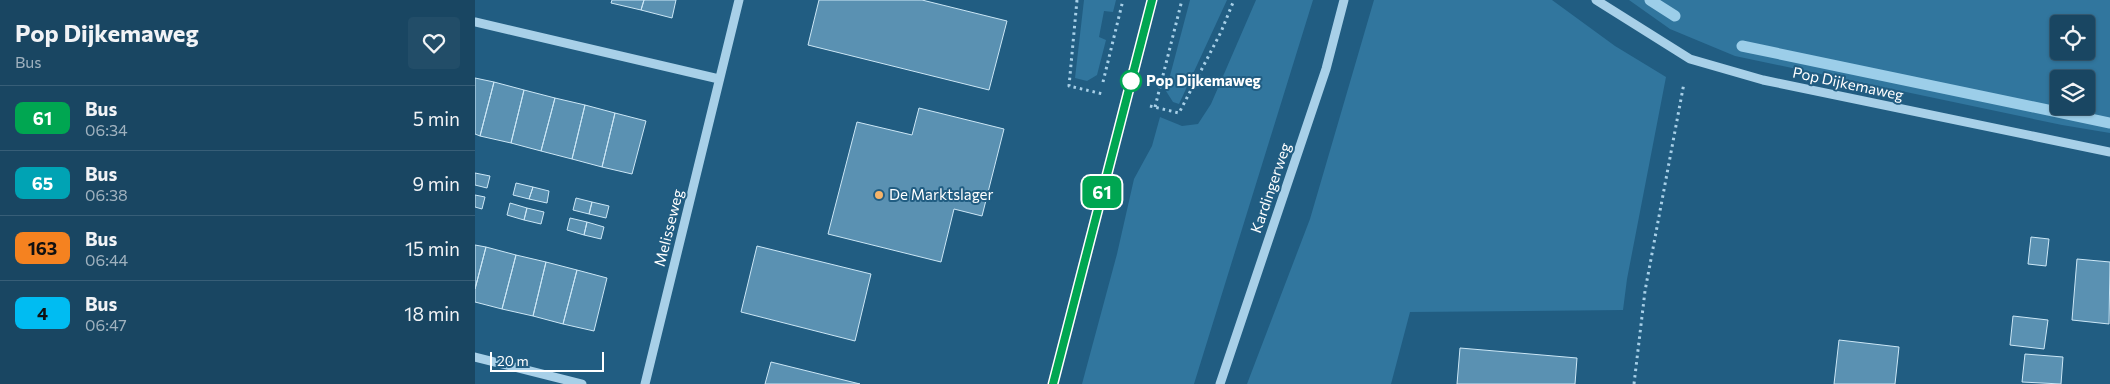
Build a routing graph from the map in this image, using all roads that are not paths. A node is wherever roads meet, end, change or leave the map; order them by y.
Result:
1 (739, 0) edge
2 (1152, 0) edge
3 (1344, 0) edge
4 (1596, 0) edge
5 (475, 22) edge
6 (719, 79) junction
7 (2110, 152) edge
8 (475, 357) edge
9 (583, 384) edge
10 (645, 384) edge
11 (1053, 384) edge
12 (1220, 384) edge

1 - 6 street, Melisseweg
2 - 11 street
3 - 12 street, Kardingerweg
4 - 7 street, Pop Dijkemaweg
5 - 6 street
6 - 10 street, Melisseweg
8 - 9 street

